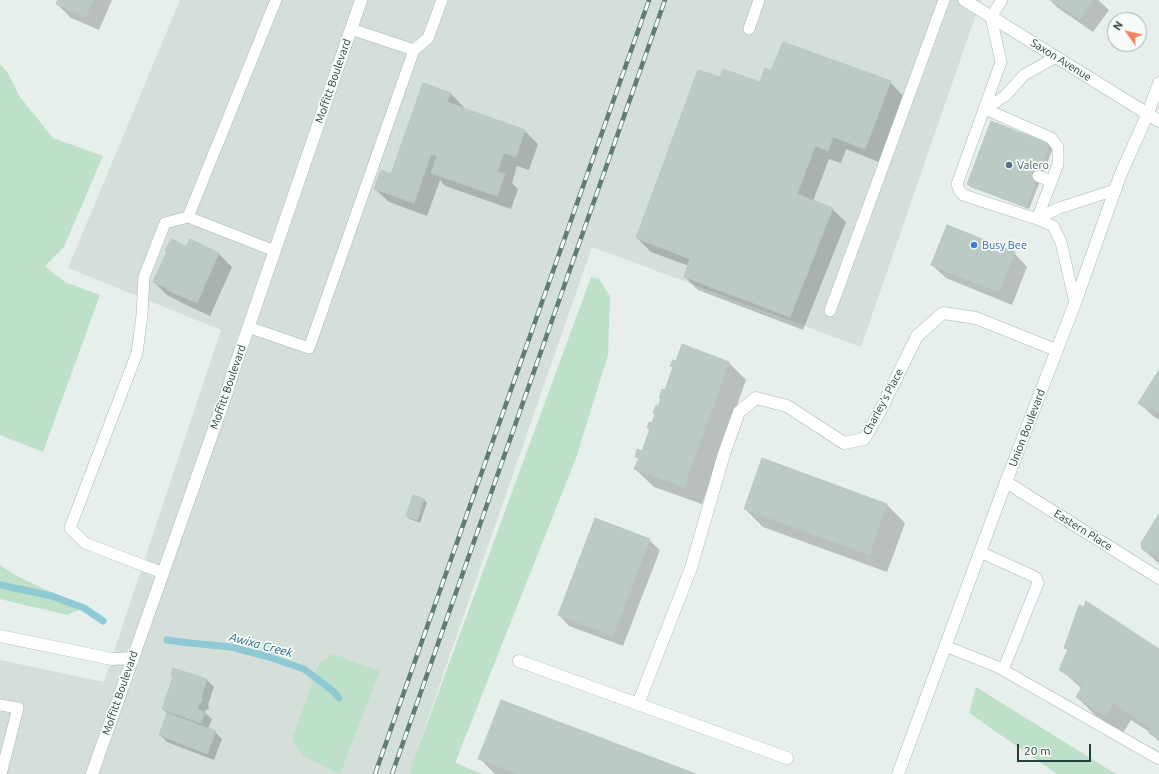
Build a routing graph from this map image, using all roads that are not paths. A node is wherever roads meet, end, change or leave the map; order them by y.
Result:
1 (276, 0) edge
2 (361, 0) edge
3 (442, 0) edge
4 (760, 0) edge
5 (944, 0) edge
6 (964, 0) edge
7 (1002, 0) edge
8 (991, 17) junction
9 (352, 29) junction
10 (748, 29) dead end
11 (414, 50) junction
12 (1056, 57) junction
13 (1159, 83) edge
14 (985, 109) junction
15 (1148, 113) junction
16 (1159, 121) edge
17 (1038, 176) dead end
18 (1051, 181) junction
19 (1115, 190) junction
20 (188, 217) junction
21 (1037, 219) junction
22 (275, 251) junction
23 (1075, 303) junction
24 (830, 311) dead end
25 (248, 327) junction
26 (1056, 350) junction
27 (1006, 482) junction
28 (980, 552) junction
29 (163, 573) junction
30 (1159, 578) edge
31 (0, 636) edge
32 (945, 646) junction
33 (132, 658) junction
34 (519, 661) dead end
35 (1003, 670) junction
36 (638, 704) junction
37 (0, 705) edge
38 (787, 758) dead end
39 (1159, 759) edge
40 (1, 774) edge
41 (92, 774) edge
42 (898, 774) edge

1 - 20 lane
2 - 9 street, Moffitt Boulevard
3 - 11 lane
4 - 10 lane
5 - 24 lane
6 - 8 street, Saxon Avenue
7 - 8 lane
8 - 12 street, Saxon Avenue
8 - 14 lane
9 - 11 lane
9 - 22 street, Moffitt Boulevard
11 - 25 lane
12 - 14 lane
12 - 15 street, Saxon Avenue
13 - 15 street, Union Boulevard
14 - 18 lane
14 - 21 lane
15 - 16 street, Saxon Avenue
15 - 19 street, Union Boulevard
17 - 18 lane
18 - 21 lane
19 - 21 lane
19 - 23 street, Union Boulevard
20 - 22 lane
20 - 29 lane
21 - 23 lane
22 - 25 street, Moffitt Boulevard
23 - 26 street, Union Boulevard
25 - 29 street, Moffitt Boulevard
26 - 27 street, Union Boulevard
26 - 36 street, Charley's Place
27 - 28 street, Union Boulevard
27 - 30 street, Eastern Place
28 - 32 street, Union Boulevard
28 - 35 lane
29 - 33 street, Moffitt Boulevard
31 - 33 street
32 - 35 lane
32 - 42 street, Union Boulevard
33 - 41 street, Moffitt Boulevard
34 - 36 street
35 - 39 lane
36 - 38 street
37 - 40 lane

